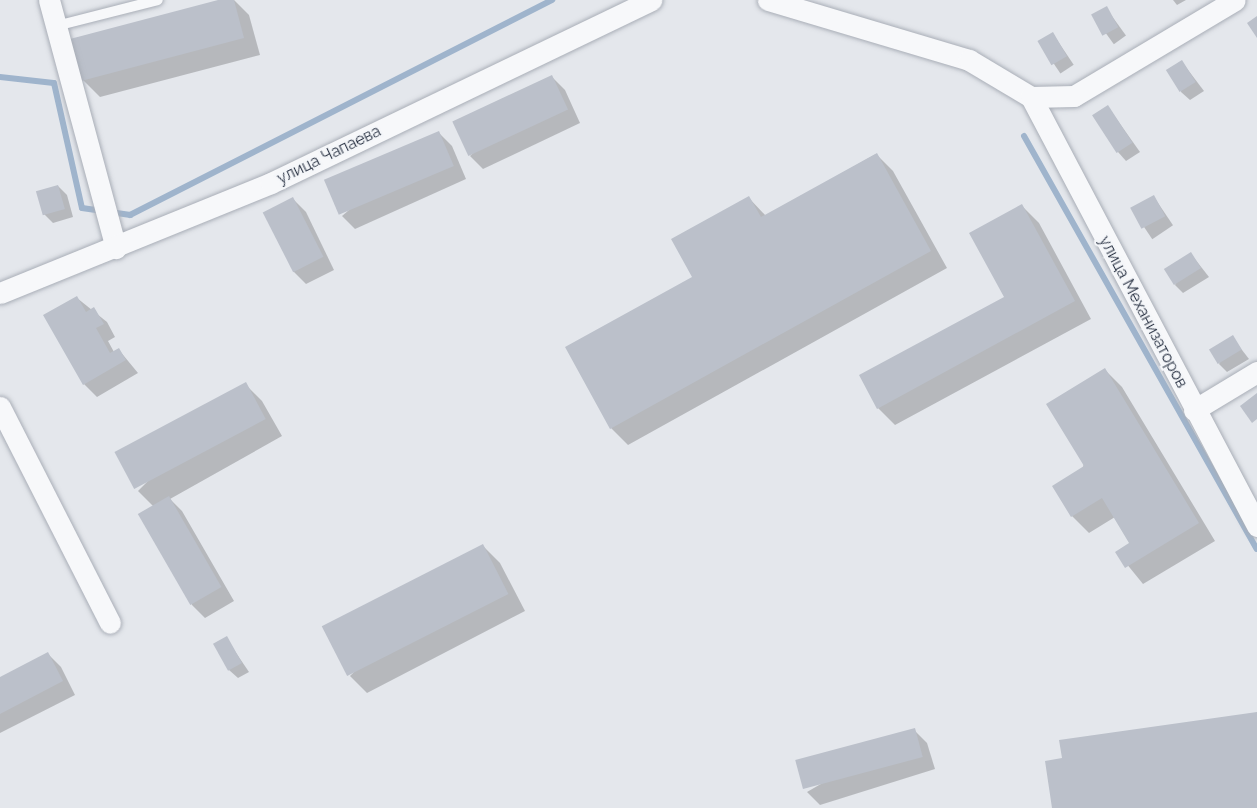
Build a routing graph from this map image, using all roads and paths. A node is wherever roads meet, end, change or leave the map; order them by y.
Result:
1 (49, 0) edge
2 (158, 0) edge
3 (651, 0) edge
4 (768, 0) edge
5 (1235, 0) edge
6 (56, 27) junction
7 (1031, 97) junction
8 (116, 248) junction
9 (0, 293) edge
10 (1257, 372) edge
11 (0, 407) edge
12 (1194, 410) junction
13 (1257, 526) edge
14 (110, 623) dead end

1 - 6 street
2 - 6 lane
3 - 8 street, улица Чапаева
4 - 7 street
5 - 7 street
6 - 8 street
7 - 12 street, улица Механизаторов
8 - 9 street, улица Чапаева
10 - 12 street
11 - 14 street
12 - 13 street, улица Механизаторов

